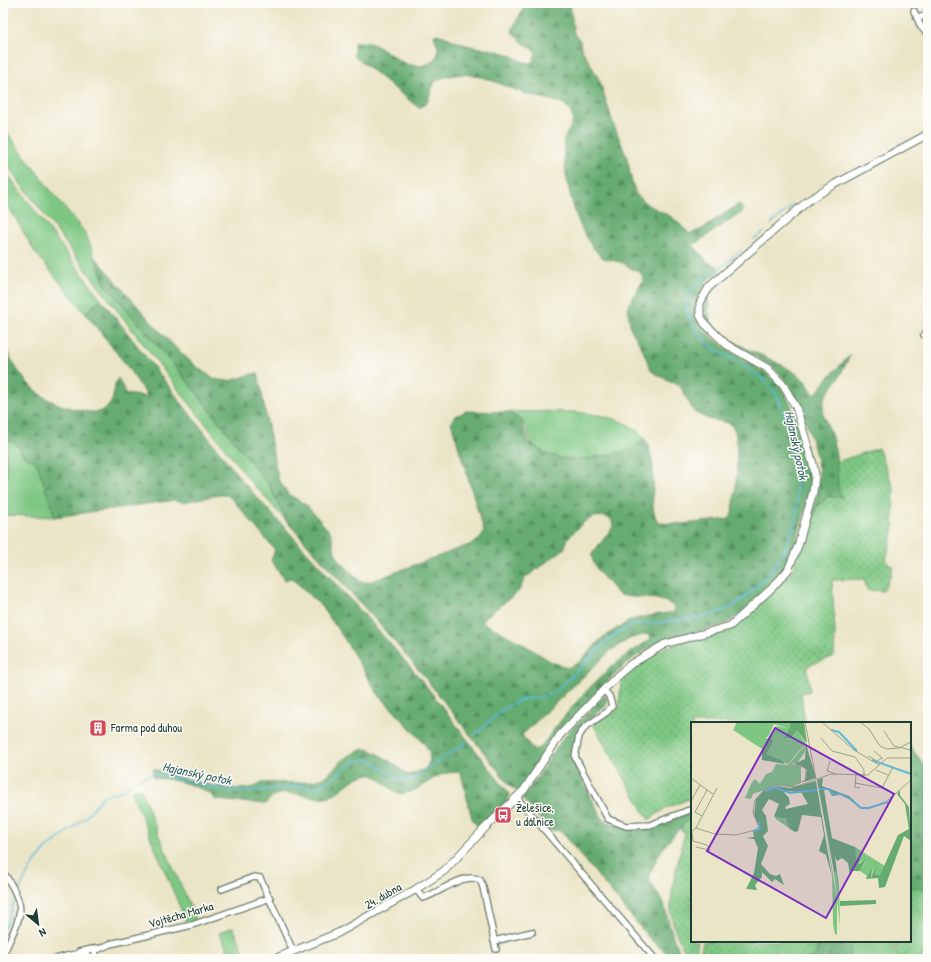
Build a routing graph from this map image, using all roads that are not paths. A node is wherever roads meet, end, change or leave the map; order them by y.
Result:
1 (914, 11) dead end
2 (928, 15) edge
3 (921, 17) dead end
4 (928, 34) edge
5 (928, 134) edge
6 (604, 690) junction
7 (517, 798) junction
8 (691, 808) edge
9 (3, 872) edge
10 (222, 889) dead end
11 (416, 889) junction
12 (270, 898) junction
13 (532, 932) dead end
14 (494, 941) junction
15 (97, 948) junction
16 (496, 949) dead end
17 (293, 951) junction
18 (77, 953) junction
19 (3, 955) edge
20 (56, 959) edge
21 (96, 959) edge
22 (274, 959) edge
23 (655, 959) edge

1 - 4 street
2 - 3 street
5 - 6 main road, 24. dubna
6 - 7 main road, 24. dubna
6 - 8 street
7 - 11 main road, 24. dubna
7 - 23 street
9 - 19 street
10 - 12 street, Vojtěcha Marka
11 - 14 street
11 - 17 main road, 24. dubna
12 - 15 street, Vojtěcha Marka
12 - 17 street, Vojtěcha Marka
13 - 14 street
14 - 16 street
15 - 18 street, Vojtěcha Marka
15 - 21 street
17 - 22 main road, 24. dubna
18 - 20 street, Vojtěcha Marka
18 - 21 street

